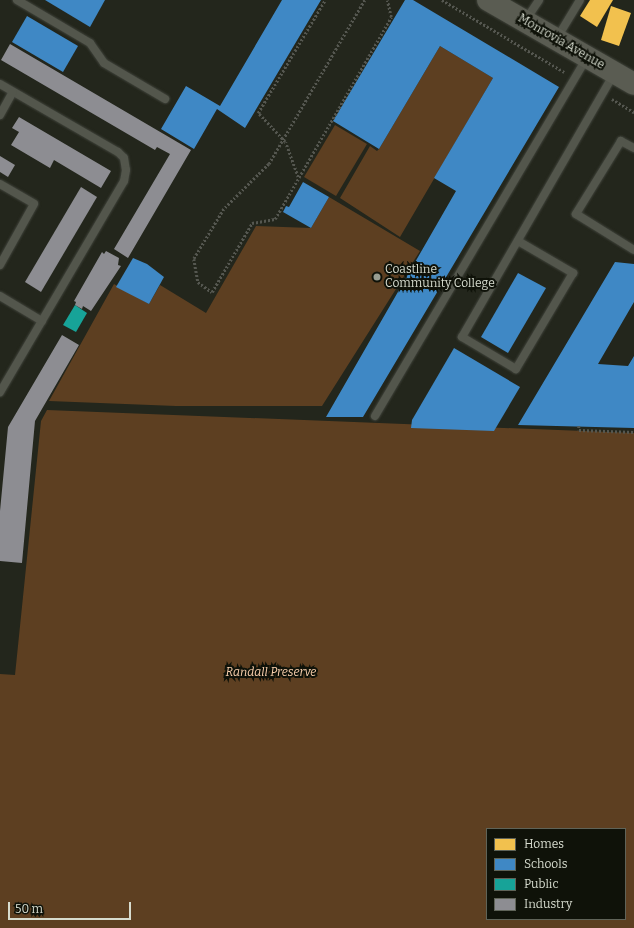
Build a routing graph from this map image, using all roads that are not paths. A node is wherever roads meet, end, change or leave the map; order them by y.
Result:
1 (17, 0) edge
2 (488, 0) edge
3 (539, 0) edge
4 (580, 0) edge
5 (525, 21) junction
6 (556, 39) junction
7 (588, 57) junction
8 (615, 73) junction
9 (0, 84) edge
10 (634, 84) edge
11 (13, 92) junction
12 (165, 99) dead end
13 (0, 115) edge
14 (634, 148) edge
15 (0, 184) edge
16 (518, 241) junction
17 (634, 250) edge
18 (0, 265) edge
19 (0, 296) edge
20 (42, 321) junction
21 (0, 392) edge
22 (375, 416) dead end

1 - 12 lane
2 - 5 street, Monrovia Avenue
3 - 5 lane
4 - 6 lane
5 - 6 street, Monrovia Avenue
6 - 7 street, Monrovia Avenue
7 - 8 street, Monrovia Avenue
7 - 22 lane
8 - 10 street, Monrovia Avenue
8 - 16 lane
9 - 11 lane
11 - 13 lane
11 - 20 lane
14 - 17 lane
15 - 18 lane
16 - 16 lane
19 - 20 lane
20 - 21 lane

